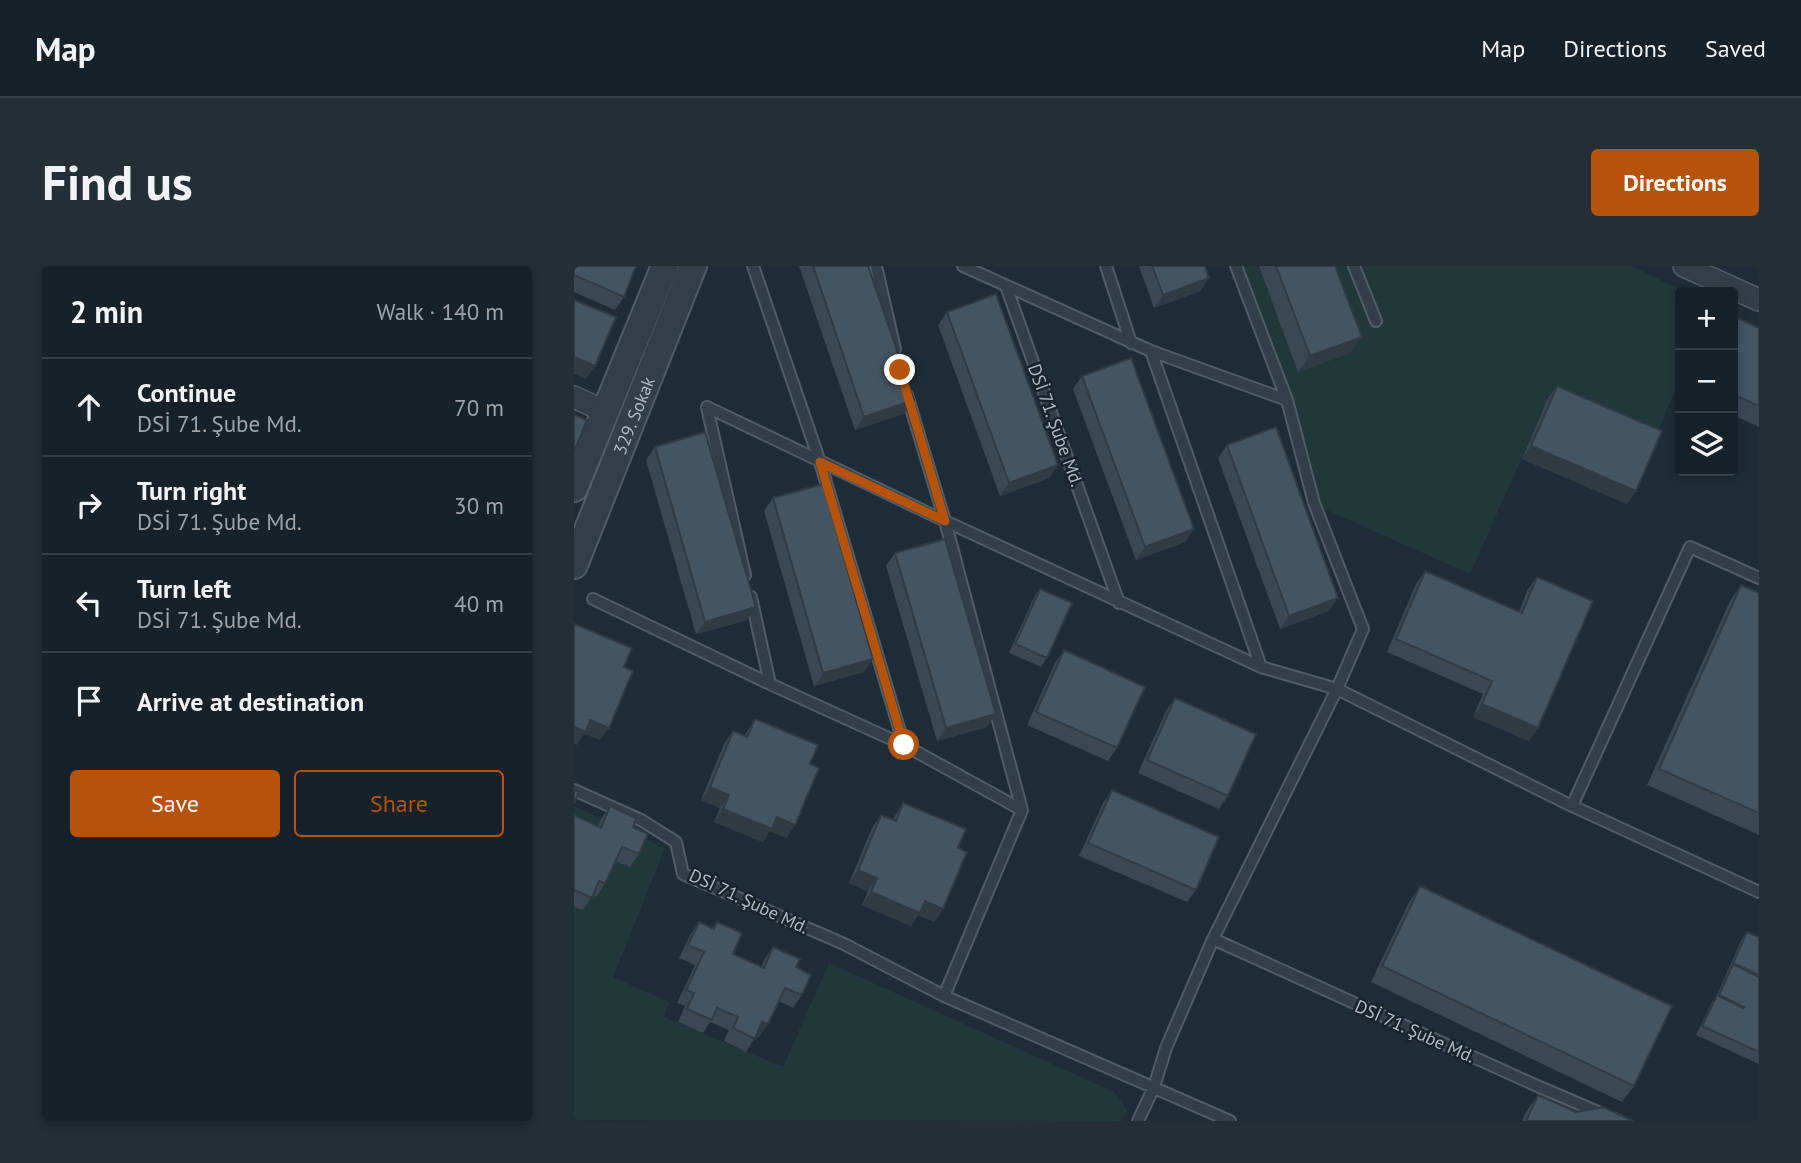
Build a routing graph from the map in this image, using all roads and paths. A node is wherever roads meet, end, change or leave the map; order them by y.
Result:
1 (665, 266) edge
2 (693, 266) edge
3 (753, 266) edge
4 (876, 266) edge
5 (963, 266) edge
6 (985, 266) edge
7 (1106, 266) edge
8 (1236, 266) edge
9 (1354, 266) edge
10 (1684, 266) edge
11 (989, 278) junction
12 (1006, 286) junction
13 (1759, 300) edge
14 (1376, 321) dead end
15 (1131, 343) junction
16 (1151, 351) junction
17 (897, 357) edge
18 (903, 383) edge
19 (574, 397) edge
20 (1287, 400) junction
21 (606, 412) junction
22 (820, 462) junction
23 (574, 488) edge
24 (945, 521) junction
25 (574, 565) edge
26 (1759, 579) edge
27 (593, 599) dead end
28 (1119, 603) junction
29 (1261, 667) junction
30 (770, 684) junction
31 (1337, 689) junction
32 (904, 745) junction
33 (574, 790) edge
34 (1572, 806) junction
35 (1022, 810) junction
36 (1759, 892) edge
37 (1213, 939) junction
38 (944, 996) junction
39 (1154, 1087) junction
40 (1138, 1121) edge
41 (1230, 1121) edge
42 (1619, 1121) edge

1 - 21 street, 329. Sokak
2 - 25 street, 329. Sokak
3 - 22 lane
4 - 17 lane
5 - 11 lane
6 - 11 lane
7 - 15 lane
8 - 20 lane
9 - 14 lane
10 - 13 street
11 - 12 lane
12 - 15 lane
12 - 28 lane, DSİ 71. Şube Md.
15 - 16 lane
16 - 20 lane
16 - 29 lane
18 - 24 lane
19 - 21 street
20 - 31 lane
21 - 23 street, 329. Sokak
22 - 24 lane
22 - 30 lane
22 - 32 lane
24 - 28 lane
24 - 35 lane
26 - 34 lane
27 - 30 lane
28 - 29 lane
29 - 31 lane
30 - 32 lane
31 - 34 lane
31 - 37 lane
32 - 35 lane
33 - 38 lane, DSİ 71. Şube Md.
34 - 36 lane
35 - 38 lane
37 - 39 lane
37 - 42 lane, DSİ 71. Şube Md.
38 - 39 lane, DSİ 71. Şube Md.
39 - 40 lane
39 - 41 lane, DSİ 71. Şube Md.

